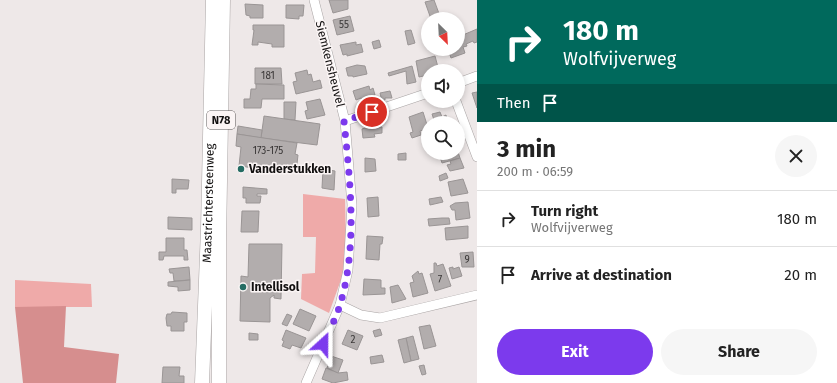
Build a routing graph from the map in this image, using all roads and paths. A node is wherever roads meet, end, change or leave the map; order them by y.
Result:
1 (213, 0) edge
2 (223, 0) edge
3 (314, 0) edge
4 (477, 76) edge
5 (465, 80) edge
6 (421, 95) edge
7 (459, 108) edge
8 (344, 121) junction
9 (477, 157) edge
10 (477, 295) edge
11 (340, 306) junction
12 (202, 360) junction
13 (219, 368) junction
14 (202, 383) edge
15 (219, 383) edge
16 (306, 383) edge

1 - 12 main road, Maastrichtersteenweg / N78
2 - 13 main road, Maastrichtersteenweg / N78
3 - 8 street, Siemkensheuvel
4 - 5 street
6 - 8 street
7 - 9 street
8 - 11 street, Siemkensheuvel
10 - 11 street
11 - 16 street, Siemkensheuvel
12 - 13 main road
12 - 14 main road, Maastrichtersteenweg / N78
13 - 15 main road, Maastrichtersteenweg / N78

